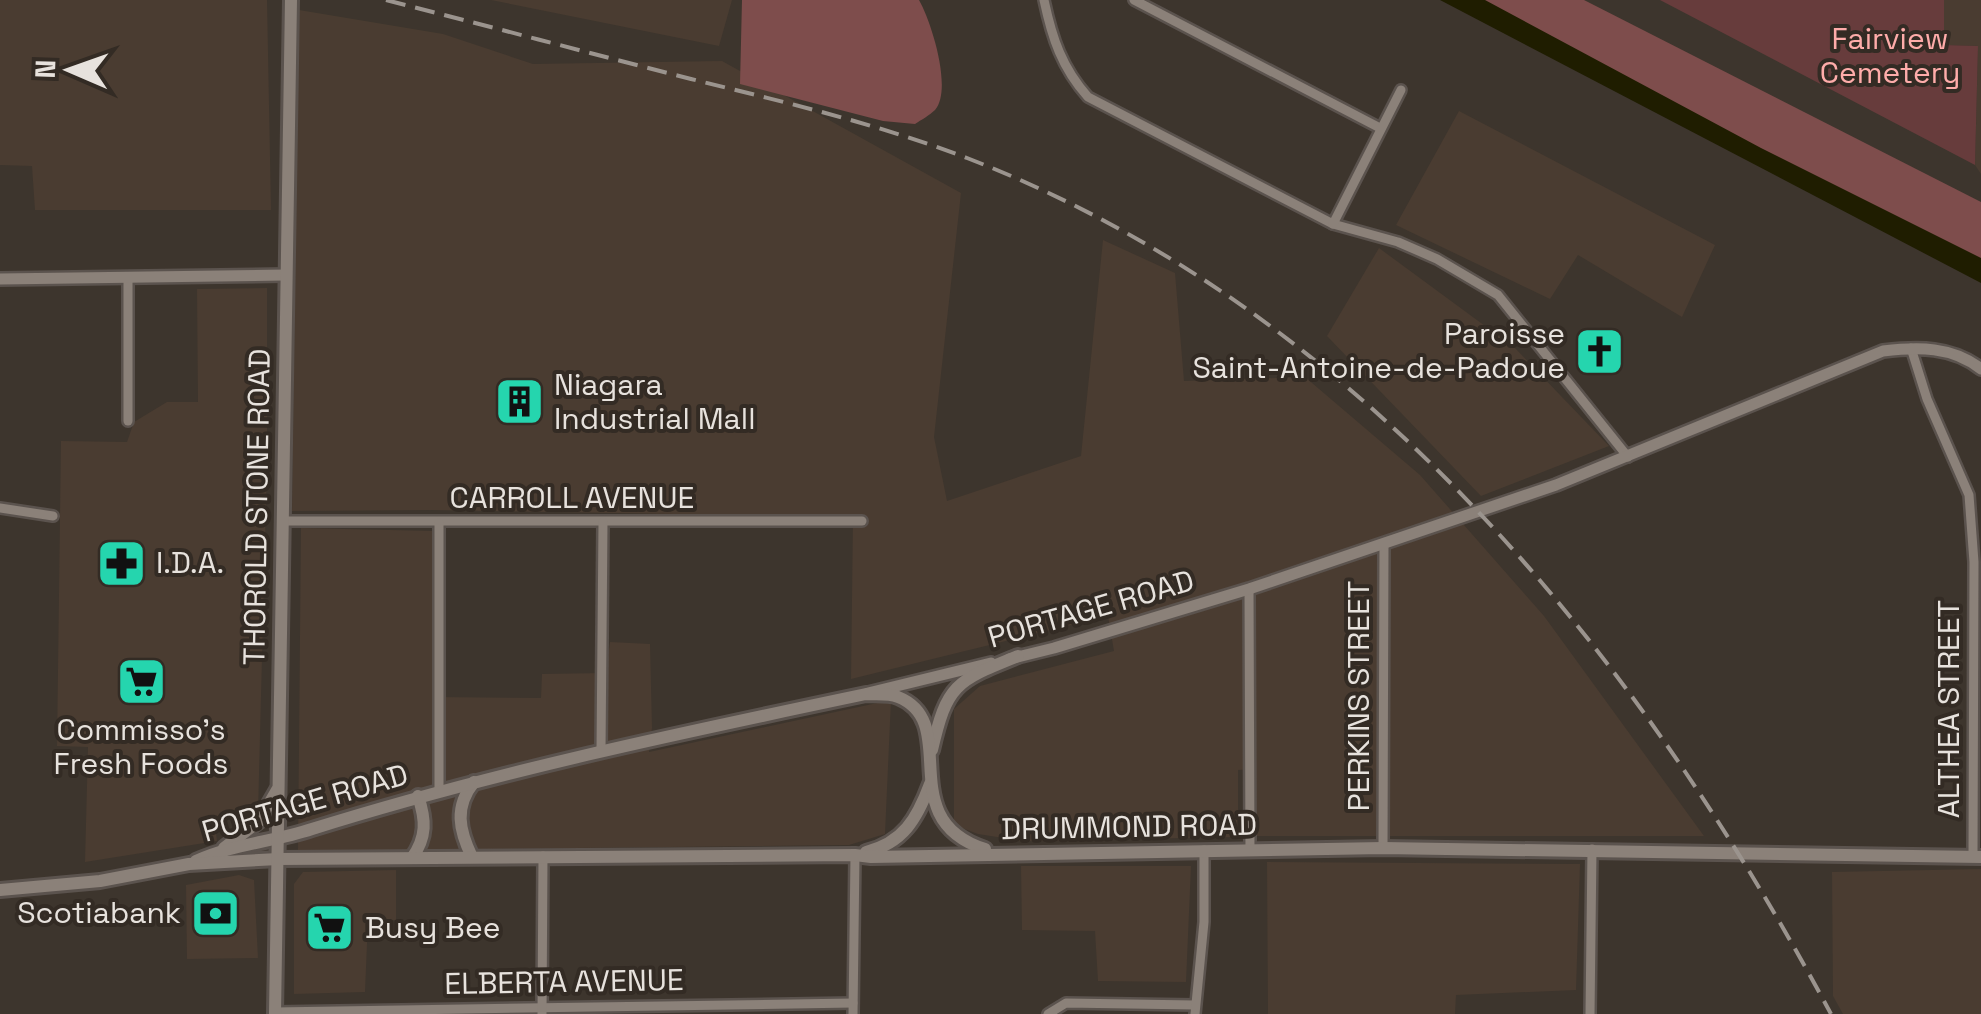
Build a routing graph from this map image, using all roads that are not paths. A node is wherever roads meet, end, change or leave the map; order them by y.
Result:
1 (291, 0) edge
2 (1044, 0) edge
3 (1134, 0) edge
4 (1400, 90) dead end
5 (1380, 128) junction
6 (1333, 224) junction
7 (285, 274) junction
8 (128, 278) junction
9 (0, 279) edge
10 (1911, 348) junction
11 (1981, 370) edge
12 (128, 422) dead end
13 (1628, 457) junction
14 (1969, 495) junction
15 (1981, 502) edge
16 (0, 508) edge
17 (53, 516) dead end
18 (862, 521) dead end
19 (282, 522) junction
20 (439, 522) junction
21 (603, 522) junction
22 (1384, 544) junction
23 (1978, 559) edge
24 (1249, 590) junction
25 (1018, 656) junction
26 (866, 694) junction
27 (601, 750) junction
28 (932, 752) junction
29 (474, 782) junction
30 (930, 782) junction
31 (278, 788) junction
32 (440, 790) junction
33 (418, 796) junction
34 (278, 840) junction
35 (1383, 848) junction
36 (223, 849) junction
37 (1592, 849) junction
38 (1204, 850) junction
39 (1250, 851) junction
40 (997, 854) junction
41 (855, 855) junction
42 (543, 856) junction
43 (472, 857) junction
44 (1977, 857) edge
45 (278, 858) junction
46 (412, 858) junction
47 (189, 864) junction
48 (0, 890) edge
49 (853, 1009) edge
50 (1196, 1009) edge
51 (542, 1010) edge
52 (274, 1013) edge
53 (1048, 1014) edge
54 (1590, 1014) edge

1 - 7 main road, THOROLD STONE ROAD
2 - 6 street
3 - 5 street
4 - 5 street
5 - 6 street
6 - 13 street
7 - 8 street
7 - 19 main road, THOROLD STONE ROAD
8 - 9 street
8 - 12 street
10 - 11 street, PORTAGE ROAD
10 - 13 street, PORTAGE ROAD
10 - 14 street, ALTHEA STREET
13 - 22 street, PORTAGE ROAD
14 - 15 street
14 - 23 street, ALTHEA STREET
16 - 17 street
18 - 21 street, CARROLL AVENUE
19 - 20 street, CARROLL AVENUE
19 - 31 main road, THOROLD STONE ROAD
20 - 21 street, CARROLL AVENUE
20 - 32 street
21 - 27 street
22 - 24 street, PORTAGE ROAD
22 - 35 street, PERKINS STREET
23 - 44 street, ALTHEA STREET
24 - 25 street, PORTAGE ROAD
24 - 39 street
25 - 26 street, PORTAGE ROAD
25 - 28 main road
26 - 27 main road, PORTAGE ROAD
26 - 28 main road
27 - 29 main road, PORTAGE ROAD
28 - 30 main road
29 - 32 main road, PORTAGE ROAD
29 - 43 main road
30 - 40 main road
30 - 41 main road
31 - 34 main road, THOROLD STONE ROAD
31 - 36 main road
32 - 33 main road, PORTAGE ROAD
33 - 34 main road, PORTAGE ROAD
33 - 46 main road
34 - 36 main road, PORTAGE ROAD
34 - 45 main road, THOROLD STONE ROAD
35 - 37 main road, DRUMMOND ROAD
35 - 39 main road, DRUMMOND ROAD
36 - 47 main road, PORTAGE ROAD
37 - 44 main road, DRUMMOND ROAD
37 - 54 street
38 - 39 main road, DRUMMOND ROAD
38 - 40 main road, DRUMMOND ROAD
38 - 50 street
40 - 41 main road, DRUMMOND ROAD
41 - 42 main road, DRUMMOND ROAD
41 - 49 street
42 - 43 main road, DRUMMOND ROAD
42 - 51 street
43 - 46 main road, DRUMMOND ROAD
45 - 46 main road, DRUMMOND ROAD
45 - 47 main road, PORTAGE ROAD
45 - 52 main road, THOROLD STONE ROAD
47 - 48 main road, PORTAGE ROAD
49 - 51 street, ELBERTA AVENUE
50 - 53 street
51 - 52 street, ELBERTA AVENUE

